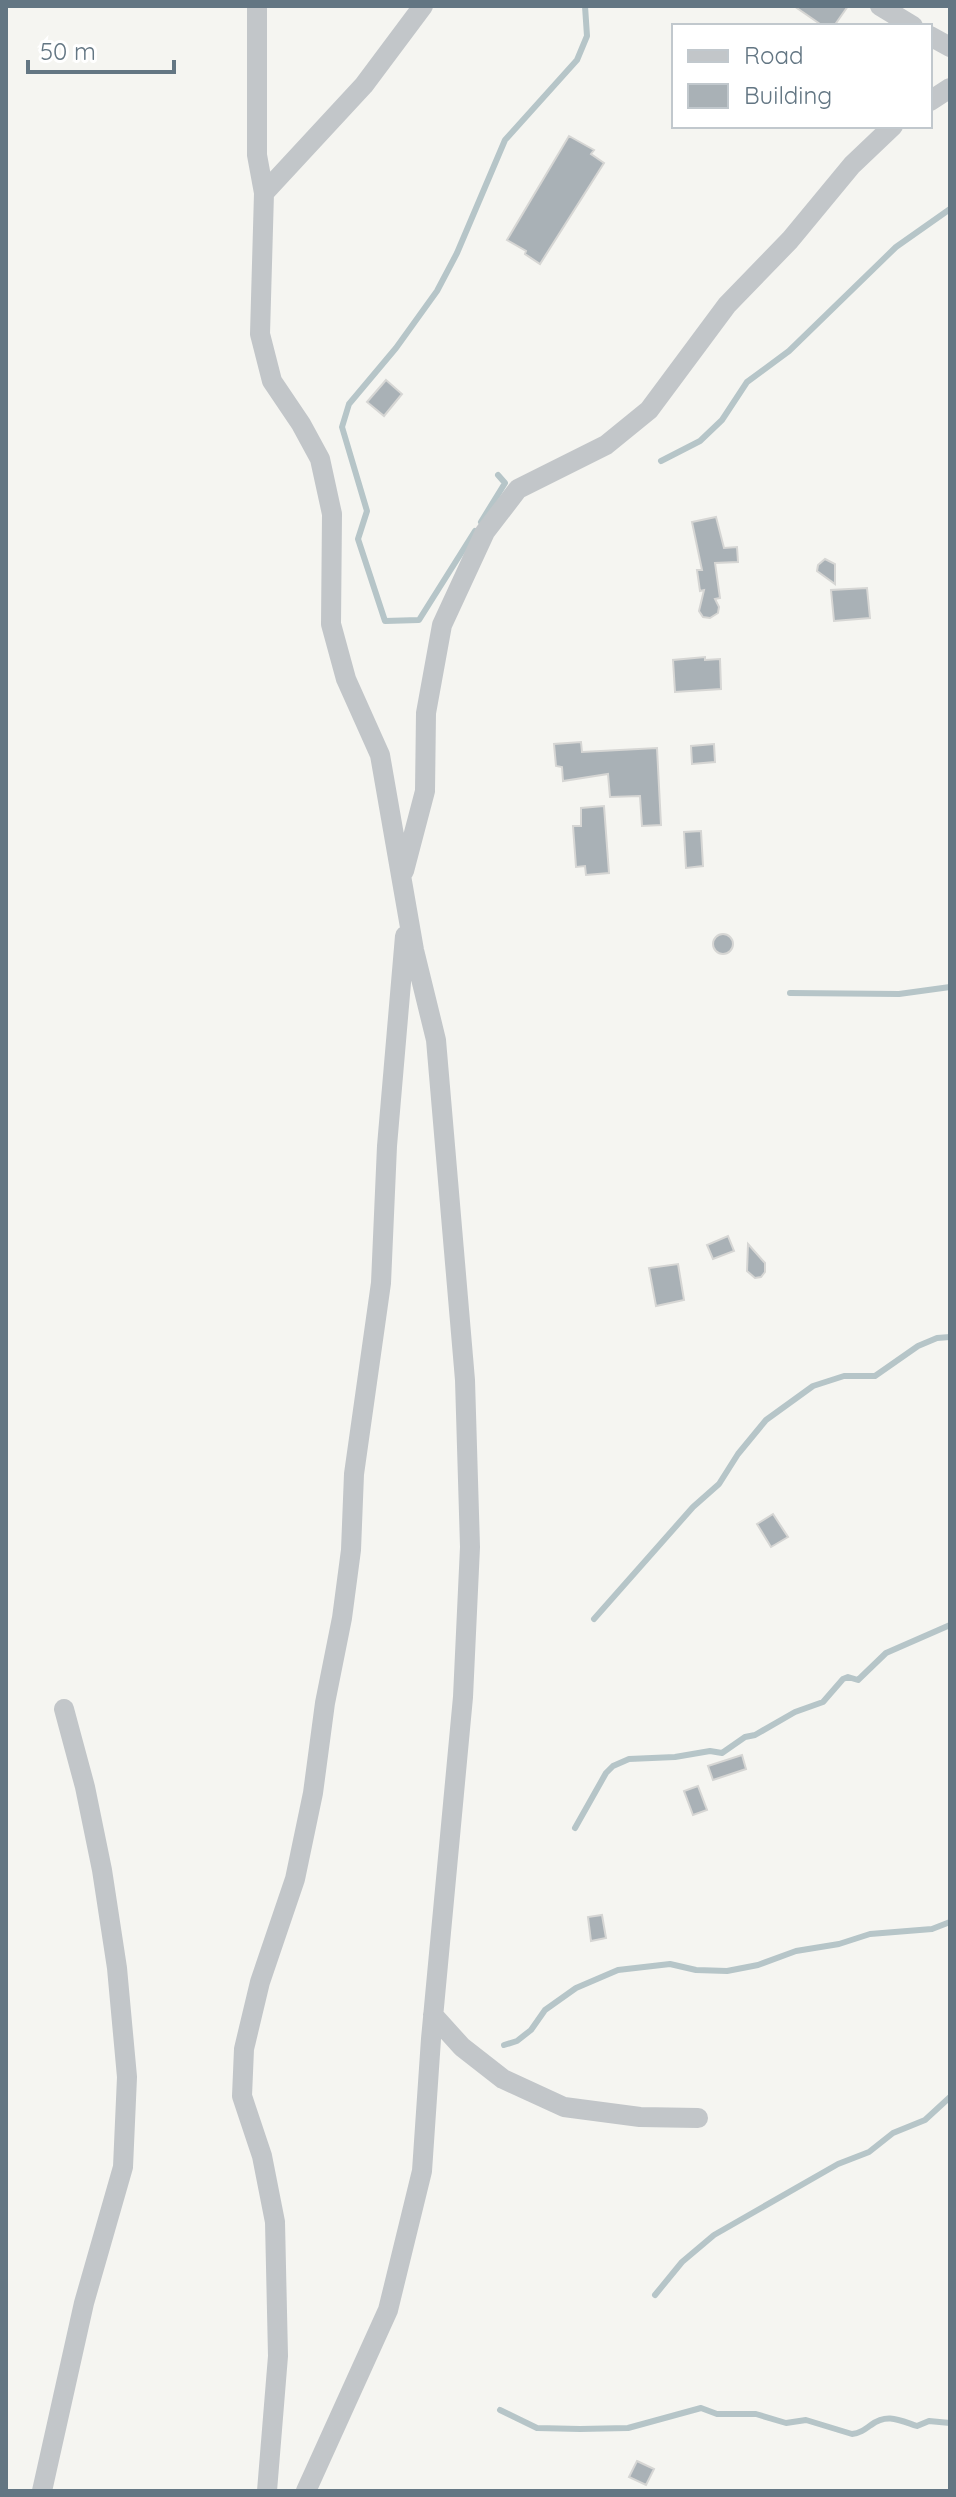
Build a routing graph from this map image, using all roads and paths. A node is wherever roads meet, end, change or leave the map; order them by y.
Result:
1 (257, 6) edge
2 (423, 6) edge
3 (880, 6) edge
4 (910, 24) edge
5 (932, 37) edge
6 (950, 47) edge
7 (950, 88) edge
8 (932, 100) edge
9 (891, 128) edge
10 (264, 193) junction
11 (403, 875) junction
12 (408, 909) junction
13 (64, 1709) dead end
14 (433, 2015) junction
15 (698, 2118) dead end
16 (42, 2491) edge
17 (267, 2491) edge
18 (306, 2491) edge

1 - 10 street
2 - 10 street
3 - 4 street
5 - 6 street
7 - 8 street
9 - 11 street
10 - 11 street
11 - 12 street
12 - 14 street
12 - 17 street
13 - 16 street
14 - 15 street
14 - 18 street

